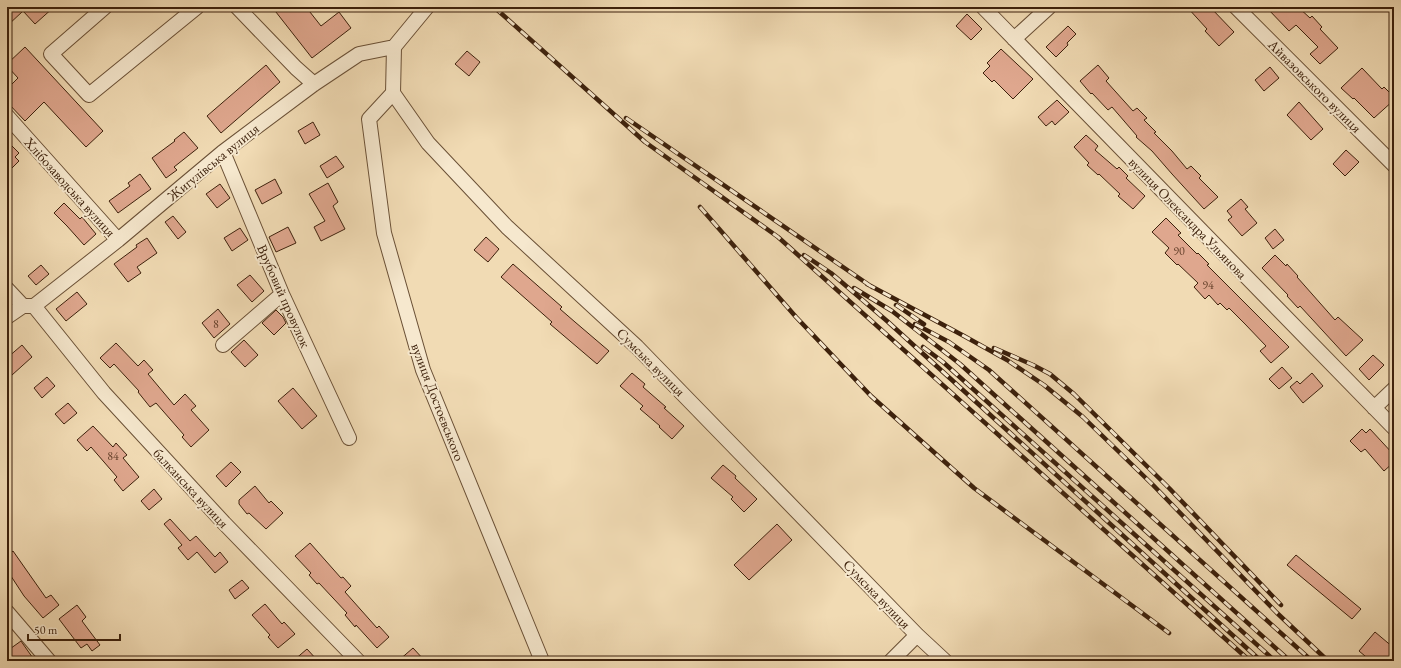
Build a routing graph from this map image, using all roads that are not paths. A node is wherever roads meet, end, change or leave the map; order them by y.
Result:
1 (106, 7) edge
2 (197, 7) edge
3 (236, 7) edge
4 (983, 7) edge
5 (1049, 7) edge
6 (1236, 7) edge
7 (425, 10) edge
8 (1014, 39) junction
9 (394, 47) junction
10 (314, 84) junction
11 (393, 93) junction
12 (7, 116) edge
13 (224, 152) junction
14 (1394, 164) edge
15 (118, 240) junction
16 (7, 289) edge
17 (282, 294) junction
18 (28, 306) junction
19 (7, 318) edge
20 (223, 345) dead end
21 (1394, 389) edge
22 (1374, 408) junction
23 (1394, 428) edge
24 (349, 438) dead end
25 (7, 612) edge
26 (917, 635) junction
27 (49, 661) edge
28 (358, 661) edge
29 (542, 661) edge
30 (891, 661) edge
31 (945, 661) edge

1 - 2 street
3 - 10 street
4 - 8 street, вулиця Олександра Ульянова
5 - 8 street
6 - 14 street, Айвазовського вулиця
7 - 9 street
8 - 22 street, вулиця Олександра Ульянова
9 - 10 street, Жигулівська вулиця
9 - 11 street
10 - 13 street, Жигулівська вулиця
11 - 26 street, Сумська вулиця
11 - 29 street, вулиця Достоєвського
12 - 15 street, Хлібозаводська вулиця
13 - 15 street, Жигулівська вулиця
13 - 17 street, Врубовий провулок
15 - 18 street, Жигулівська вулиця
16 - 18 street, балканська вулиця
17 - 20 street
17 - 24 street, Врубовий провулок
18 - 19 street, Жигулівська вулиця
18 - 28 street, балканська вулиця
21 - 22 street
22 - 23 street, вулиця Олександра Ульянова
25 - 27 street
26 - 30 street
26 - 31 street, Сумська вулиця

